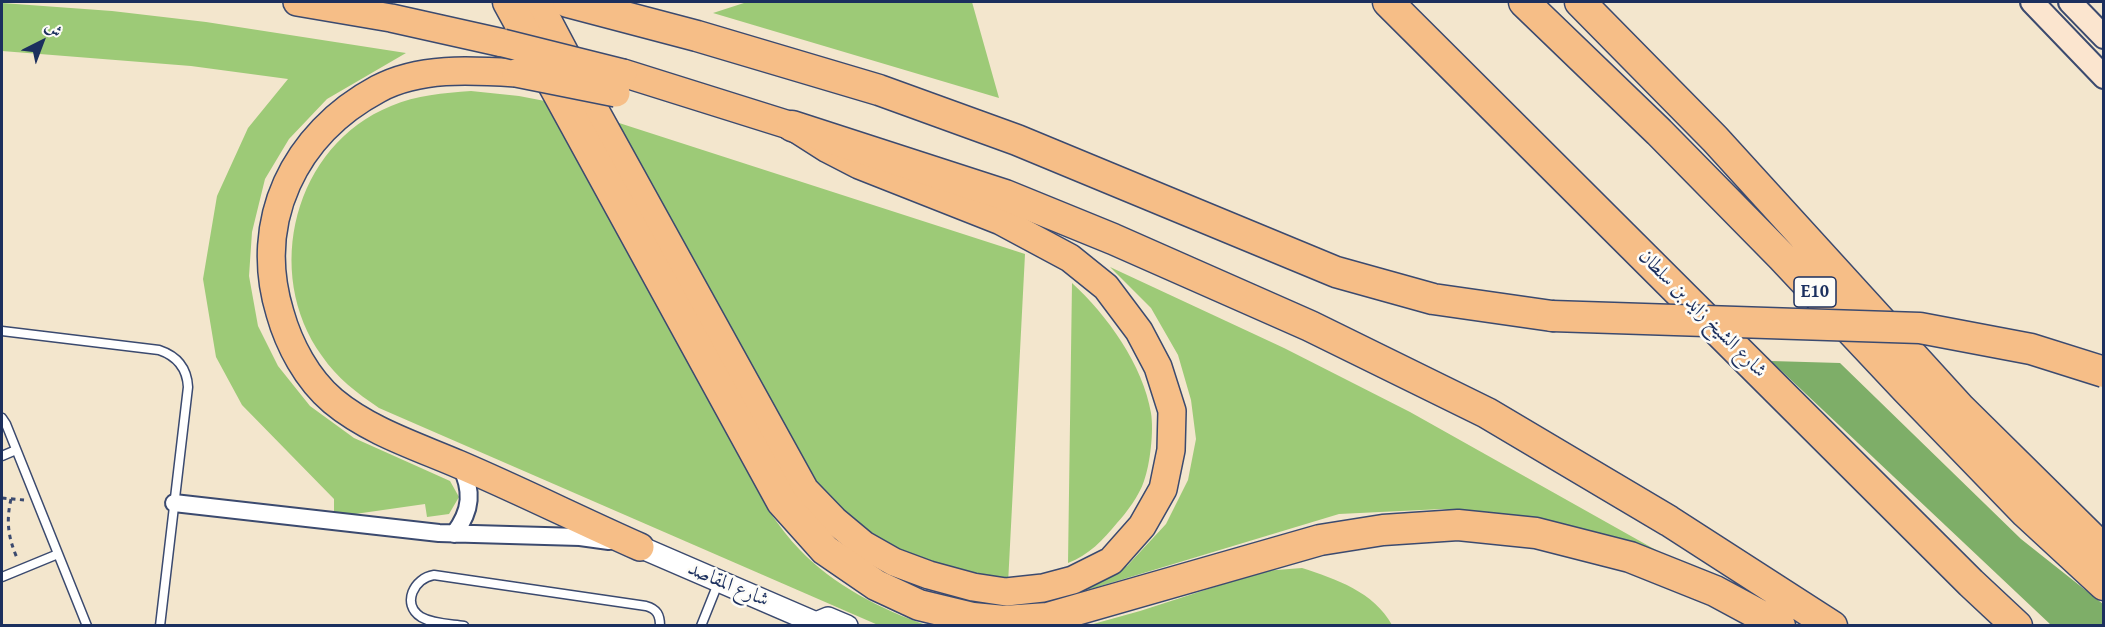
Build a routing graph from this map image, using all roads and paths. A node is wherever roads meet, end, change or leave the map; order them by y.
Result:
1 (297, 2) edge
2 (508, 2) edge
3 (538, 2) edge
4 (568, 2) edge
5 (1388, 2) edge
6 (1524, 2) edge
7 (1580, 2) edge
8 (2032, 2) edge
9 (2086, 15) edge
10 (2103, 37) edge
11 (2103, 77) edge
12 (620, 83) junction
13 (792, 126) joint
14 (1003, 208) junction
15 (2, 331) edge
16 (2103, 372) edge
17 (2, 418) edge
18 (16, 450) junction
19 (2, 456) edge
20 (460, 465) junction
21 (2, 498) edge
22 (11, 499) junction
23 (36, 501) junction
24 (174, 503) junction
25 (454, 534) junction
26 (8, 537) junction
27 (2, 539) edge
28 (640, 547) junction
29 (2103, 550) edge
30 (58, 554) junction
31 (21, 569) junction
32 (2, 578) edge
33 (720, 581) junction
34 (2103, 585) edge
35 (817, 624) edge
36 (87, 626) edge
37 (160, 626) edge
38 (464, 626) edge
39 (660, 626) edge
40 (701, 626) edge
41 (848, 626) edge
42 (1780, 626) edge
43 (1832, 626) edge
44 (2017, 626) edge

1 - 12 highway, bridge
2 - 42 highway
3 - 14 highway
4 - 16 highway, bridge
5 - 44 highway, شارع الشيخ زايد بن سلطان
6 - 34 highway, E10
7 - 29 highway
8 - 11 main road
9 - 10 main road
12 - 13 highway
12 - 20 highway, bridge
13 - 14 highway
14 - 43 highway
15 - 24 lane
17 - 18 lane
18 - 19 lane
18 - 23 lane
20 - 25 street
20 - 28 highway
21 - 22 path
22 - 23 path
22 - 26 path
23 - 30 lane
24 - 25 street
24 - 37 lane
25 - 28 street
26 - 27 path
26 - 31 path
28 - 33 street, شارع المقاصد
30 - 31 lane
30 - 36 lane
31 - 32 lane
33 - 35 street, شارع المقاصد
33 - 40 lane
35 - 41 street, شارع المقاصد
38 - 39 lane

